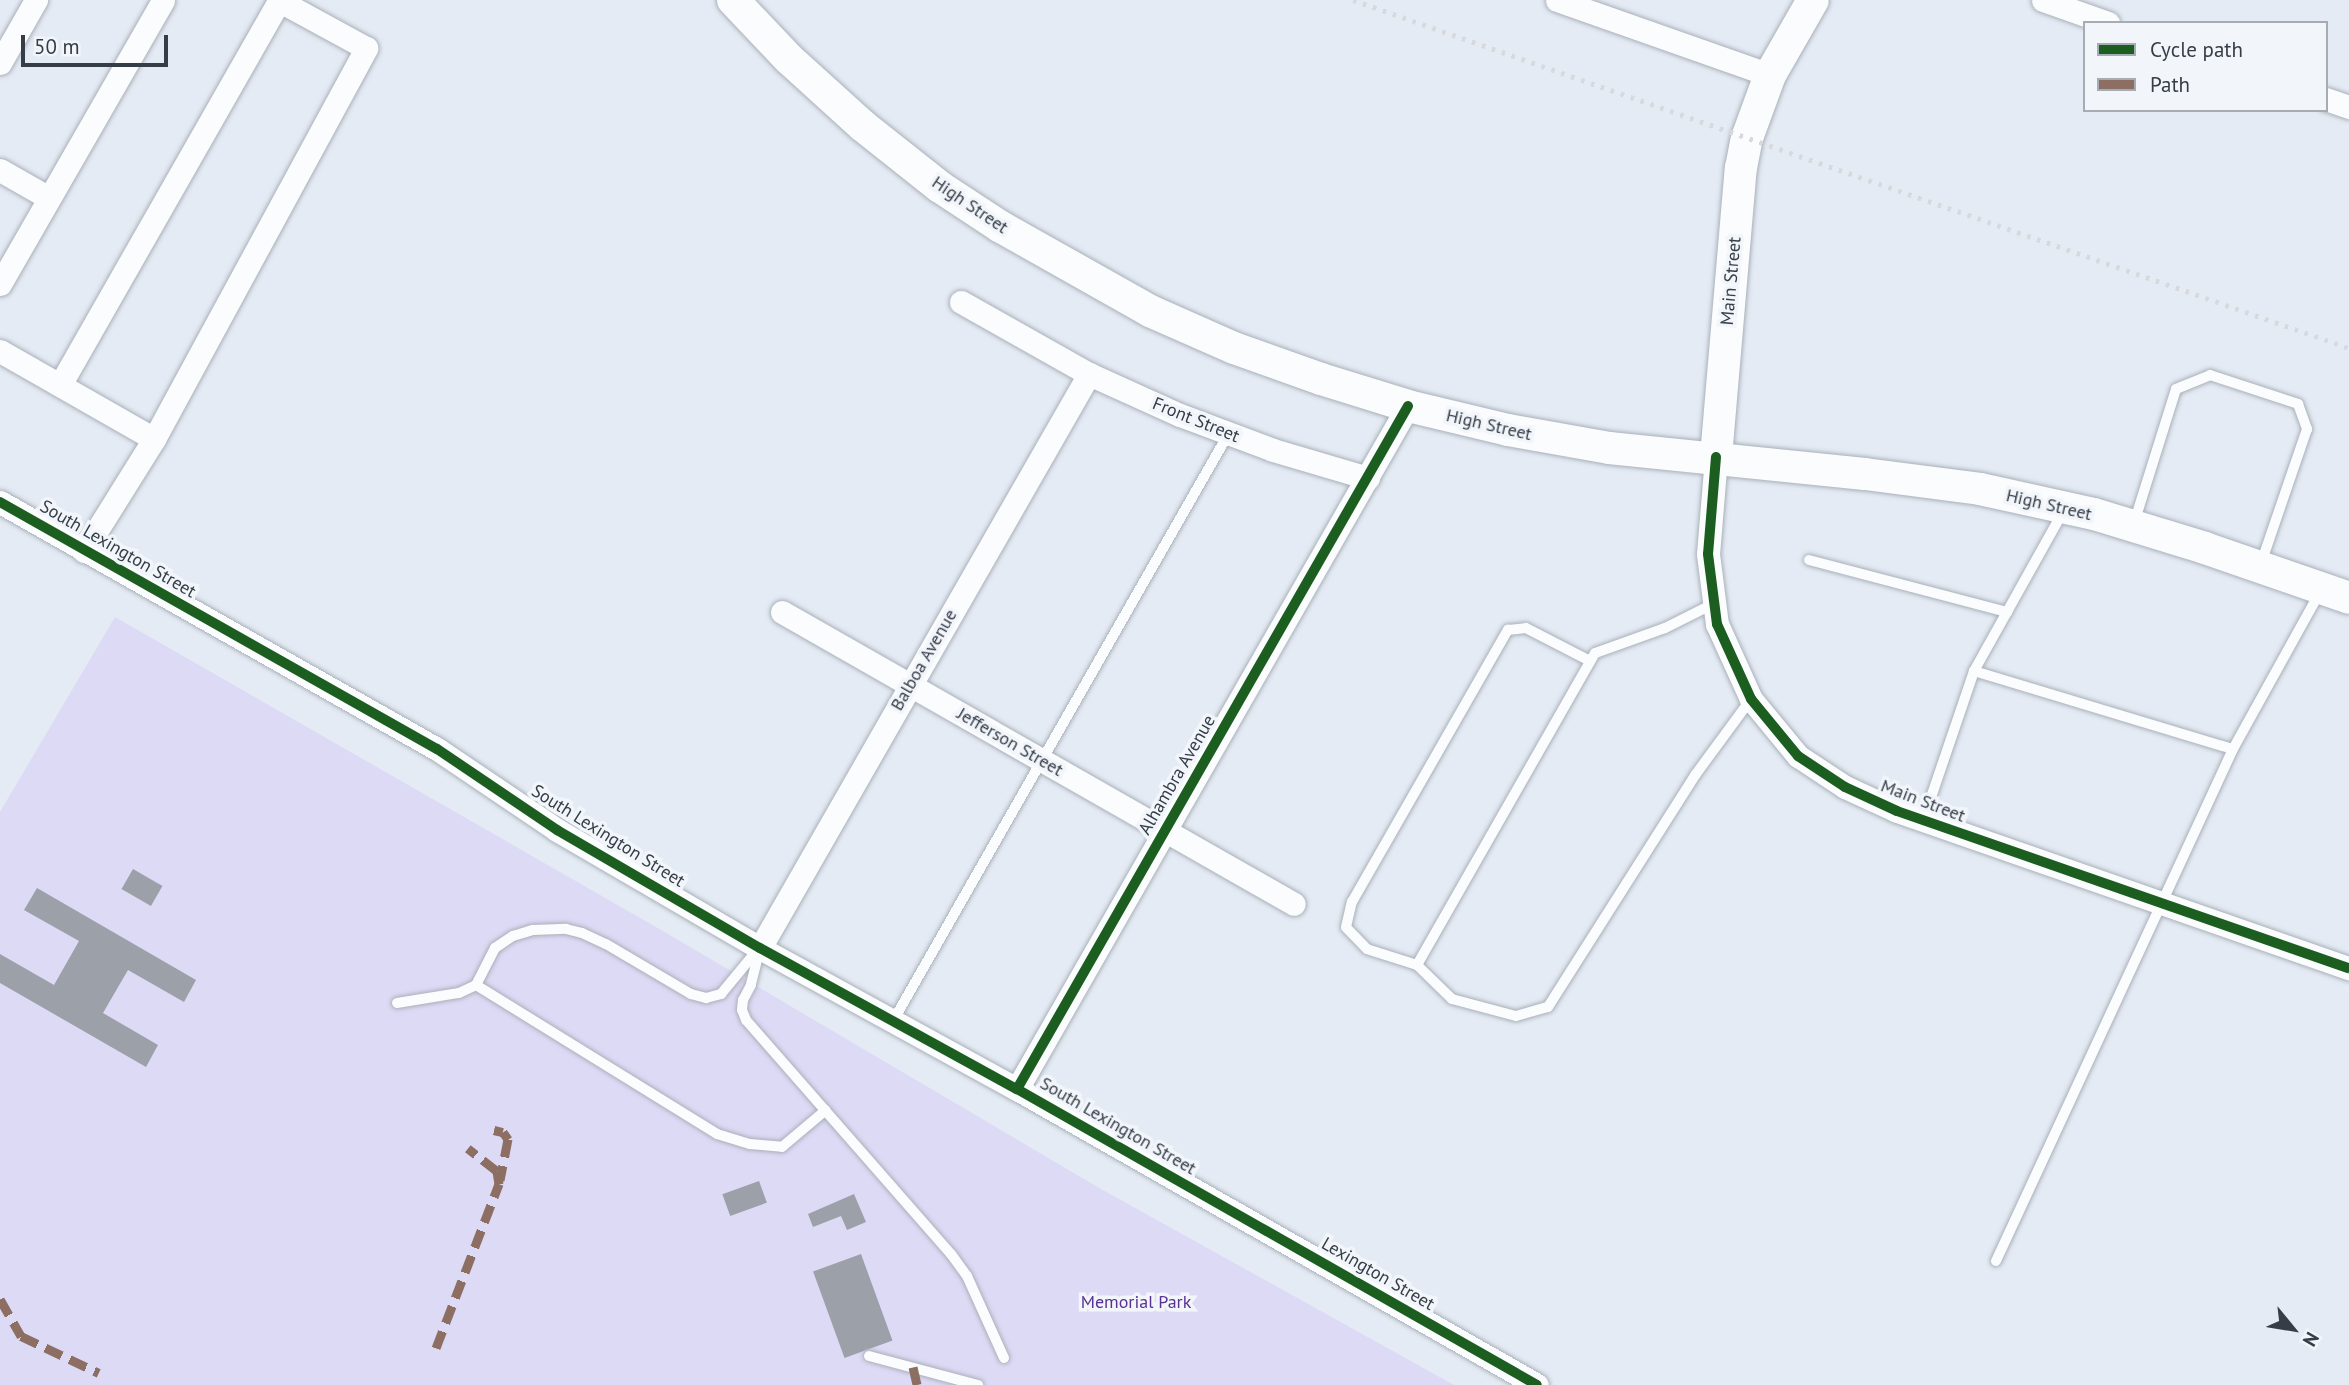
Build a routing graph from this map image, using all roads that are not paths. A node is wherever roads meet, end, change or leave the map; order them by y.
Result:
1 (36, 0) edge
2 (163, 0) edge
3 (279, 0) edge
4 (733, 0) edge
5 (1557, 0) edge
6 (1813, 0) edge
7 (2043, 0) edge
8 (2102, 21) edge
9 (0, 62) edge
10 (1770, 75) junction
11 (2328, 100) edge
12 (2349, 107) edge
13 (0, 170) edge
14 (49, 198) junction
15 (0, 284) edge
16 (961, 302) dead end
17 (0, 351) edge
18 (1089, 373) junction
19 (60, 385) junction
20 (1408, 406) junction
21 (1229, 433) junction
22 (154, 439) junction
23 (1716, 457) junction
24 (1368, 478) junction
25 (0, 502) edge
26 (2065, 508) junction
27 (2133, 526) junction
28 (84, 551) junction
29 (1809, 560) dead end
30 (2260, 566) junction
31 (2335, 593) edge
32 (1713, 604) junction
33 (782, 612) dead end
34 (2007, 612) junction
35 (1590, 661) junction
36 (1974, 671) junction
37 (910, 685) junction
38 (1751, 699) junction
39 (2233, 749) junction
40 (1042, 760) junction
41 (1923, 821) junction
42 (1166, 831) junction
43 (1294, 904) dead end
44 (2160, 904) junction
45 (760, 948) junction
46 (1418, 965) junction
47 (2349, 968) edge
48 (476, 985) junction
49 (397, 1003) dead end
50 (893, 1021) junction
51 (1017, 1089) junction
52 (825, 1110) junction
53 (1201, 1194) joint
54 (1996, 1261) dead end
55 (869, 1356) dead end
56 (1004, 1358) dead end
57 (978, 1385) edge
58 (1537, 1385) edge

1 - 9 street
2 - 14 street
3 - 19 street
3 - 22 street
4 - 20 main road, High Street
5 - 10 street
6 - 10 main road, Main Street
7 - 8 street
10 - 23 main road, Main Street
11 - 12 street
13 - 14 street
14 - 15 street
16 - 18 street, Front Street
17 - 19 street
18 - 21 street, Front Street
18 - 37 street, Balboa Avenue
19 - 22 street
20 - 23 main road, High Street
20 - 24 street
21 - 24 street, Front Street
21 - 40 lane
22 - 28 street
23 - 26 main road, High Street
23 - 32 street, Main Street
24 - 42 street, Alhambra Avenue
25 - 28 street, South Lexington Street
26 - 27 main road, High Street
26 - 34 lane
27 - 30 main road, High Street
27 - 30 lane
28 - 45 street, South Lexington Street
29 - 34 lane
30 - 31 main road, High Street
31 - 39 lane
32 - 35 lane
32 - 38 street, Main Street
33 - 37 street, Jefferson Street
34 - 36 lane
35 - 46 lane
35 - 46 lane
36 - 39 lane
36 - 41 lane
37 - 40 street, Jefferson Street
37 - 45 street, Balboa Avenue
38 - 41 street, Main Street
38 - 46 lane
39 - 44 lane
40 - 42 street, Jefferson Street
40 - 50 lane
41 - 44 street, Main Street
42 - 43 street, Jefferson Street
42 - 51 street, Alhambra Avenue
44 - 47 street, Main Street
44 - 54 lane
45 - 48 lane
45 - 50 street, South Lexington Street
45 - 52 lane
48 - 49 lane
48 - 52 lane
50 - 51 street, South Lexington Street
51 - 53 street, South Lexington Street
52 - 56 lane
53 - 58 street, Lexington Street
55 - 57 lane

